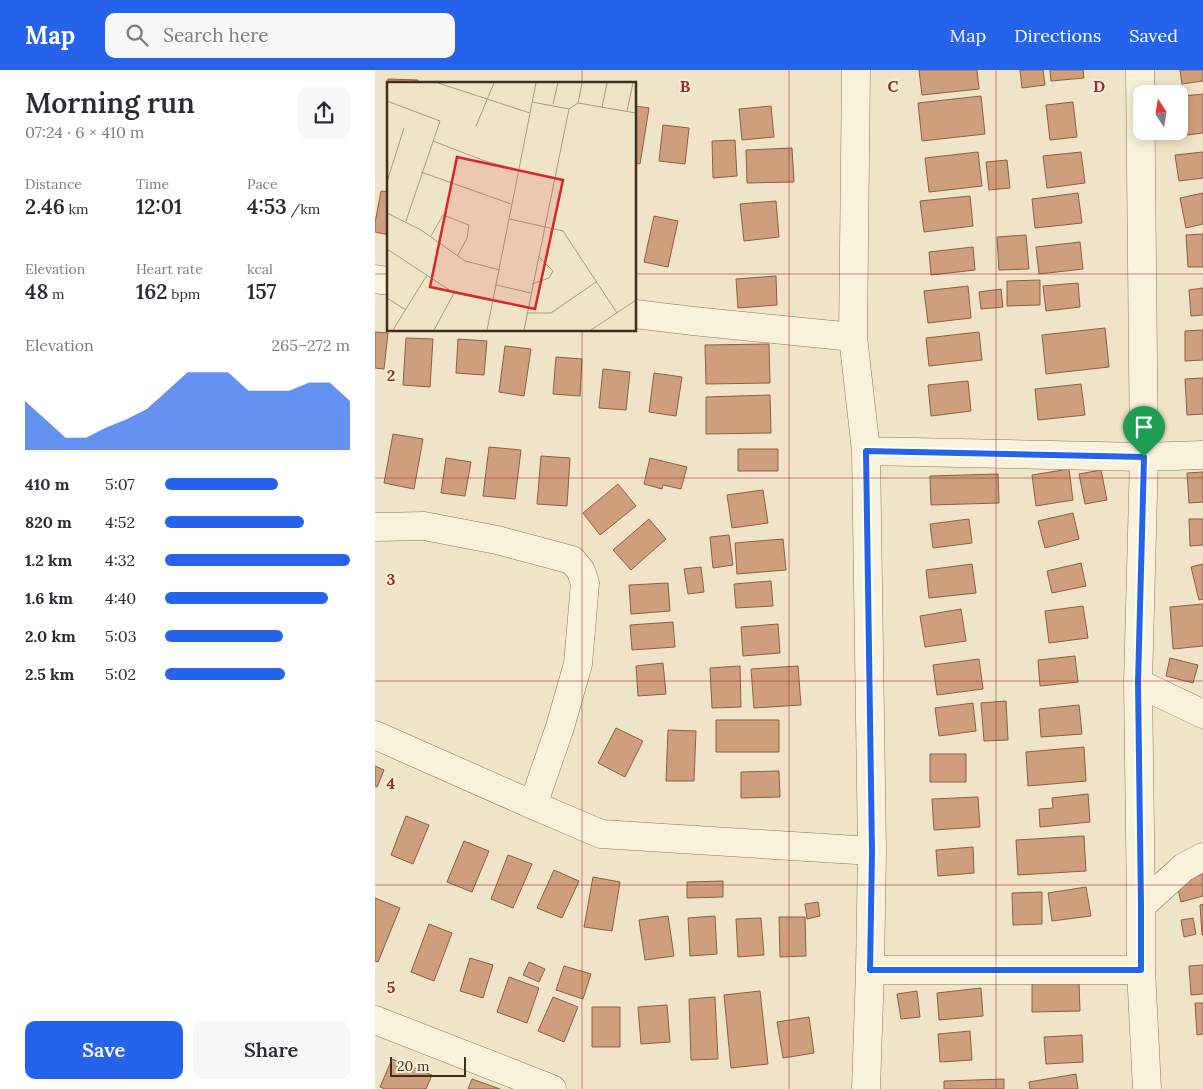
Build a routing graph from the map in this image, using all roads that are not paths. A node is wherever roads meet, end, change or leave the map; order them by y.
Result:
1 (856, 70) edge
2 (1140, 70) edge
3 (636, 314) edge
4 (853, 337) junction
5 (866, 451) junction
6 (1203, 455) edge
7 (1144, 457) junction
8 (375, 527) edge
9 (1138, 683) junction
10 (1203, 714) edge
11 (375, 735) edge
12 (533, 805) junction
13 (872, 851) junction
14 (1203, 857) edge
15 (1141, 906) junction
16 (870, 970) junction
17 (1141, 970) junction
18 (375, 1020) edge
19 (553, 1089) edge
20 (866, 1089) edge
21 (1147, 1089) edge

1 - 4 street
2 - 7 street
3 - 4 street
4 - 5 street
5 - 7 street
5 - 13 street
6 - 7 street
7 - 9 street
8 - 12 street
9 - 10 street
9 - 15 street
11 - 12 street
12 - 13 street
13 - 16 street
14 - 15 street
15 - 17 street
16 - 17 street
16 - 20 street
17 - 21 street
18 - 19 street

